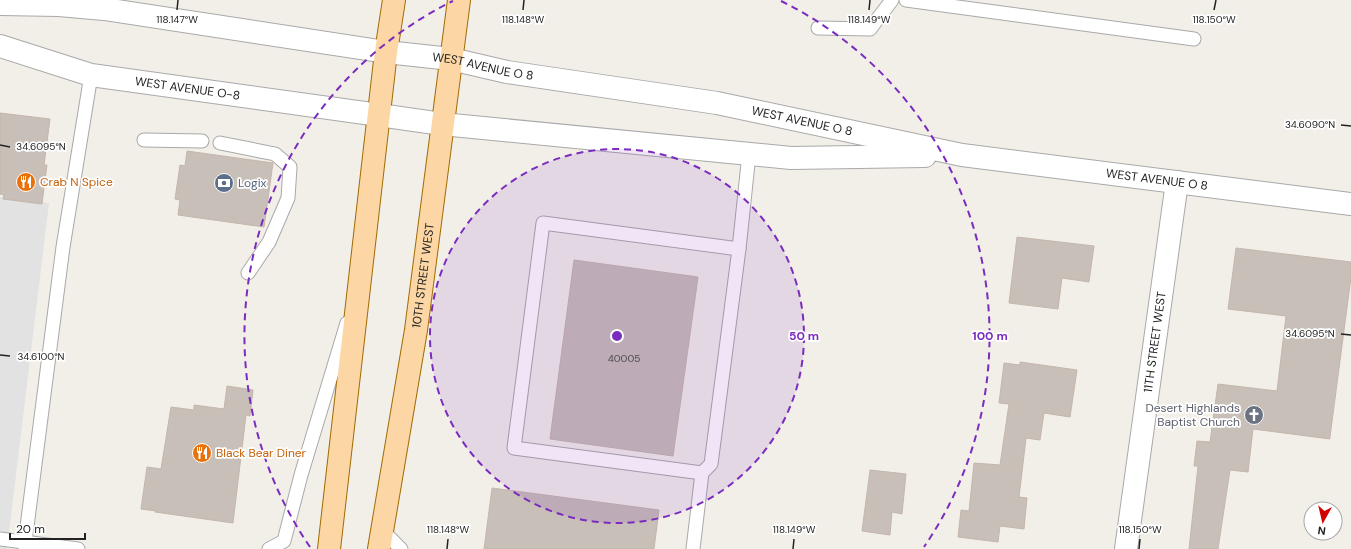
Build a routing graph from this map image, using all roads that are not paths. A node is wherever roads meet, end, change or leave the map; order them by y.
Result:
1 (394, 0) edge
2 (459, 0) edge
3 (892, 0) edge
4 (906, 0) edge
5 (0, 4) edge
6 (104, 5) edge
7 (818, 28) dead end
8 (1194, 38) dead end
9 (0, 46) edge
10 (386, 52) junction
11 (451, 59) junction
12 (91, 75) junction
13 (379, 115) junction
14 (442, 124) junction
15 (144, 140) dead end
16 (202, 141) dead end
17 (220, 143) dead end
18 (749, 154) junction
19 (962, 155) junction
20 (1177, 182) junction
21 (1351, 204) edge
22 (739, 249) junction
23 (248, 273) dead end
24 (361, 277) junction
25 (702, 473) junction
26 (0, 539) edge
27 (380, 540) edge
28 (25, 546) edge
29 (78, 549) edge
30 (269, 549) edge
31 (329, 549) edge
32 (401, 549) edge
33 (693, 549) edge
34 (1126, 549) edge

1 - 10 main road
2 - 11 main road, 10TH STREET WEST
3 - 7 lane
4 - 8 lane
5 - 6 street, WEST AVENUE O 8
6 - 10 street, WEST AVENUE O 8
9 - 12 street, WEST AVENUE O-8
10 - 11 street, WEST AVENUE O 8
10 - 13 main road
11 - 14 main road, 10TH STREET WEST
11 - 19 street, WEST AVENUE O 8
12 - 13 street, WEST AVENUE O-8
12 - 28 lane
13 - 14 street, WEST AVENUE O 8
13 - 24 main road
14 - 18 street, WEST AVENUE O 8
14 - 27 main road, 10TH STREET WEST
15 - 16 lane
17 - 23 lane
18 - 19 street, WEST AVENUE O 8
18 - 22 lane
19 - 20 street, WEST AVENUE O 8
20 - 21 street, WEST AVENUE O 8
20 - 34 street, 11TH STREET WEST
22 - 25 lane
22 - 25 lane
24 - 30 lane
24 - 31 main road
25 - 33 lane
26 - 28 lane
27 - 32 lane
28 - 29 lane

